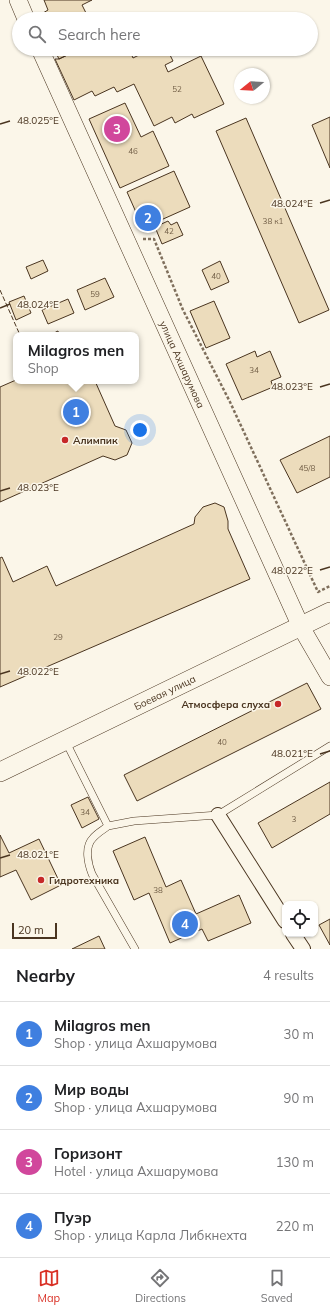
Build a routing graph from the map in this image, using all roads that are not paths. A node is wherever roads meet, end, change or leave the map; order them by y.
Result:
1 (18, 0) edge
2 (23, 12) edge
3 (43, 56) edge
4 (330, 612) edge
5 (301, 627) junction
6 (330, 677) edge
7 (66, 740) junction
8 (330, 746) edge
9 (0, 772) edge
10 (218, 815) junction
11 (108, 826) junction
12 (282, 916) edge
13 (295, 937) edge
14 (135, 949) edge
15 (303, 949) edge

1 - 2 street
3 - 5 street, улица Ахшарумова
4 - 5 main road, Боевая улица
5 - 6 street, улица Ахшарумова
5 - 7 main road, Боевая улица
7 - 9 main road, Боевая улица
7 - 11 lane
8 - 10 lane
10 - 11 lane
10 - 12 street
11 - 14 lane
13 - 15 street

